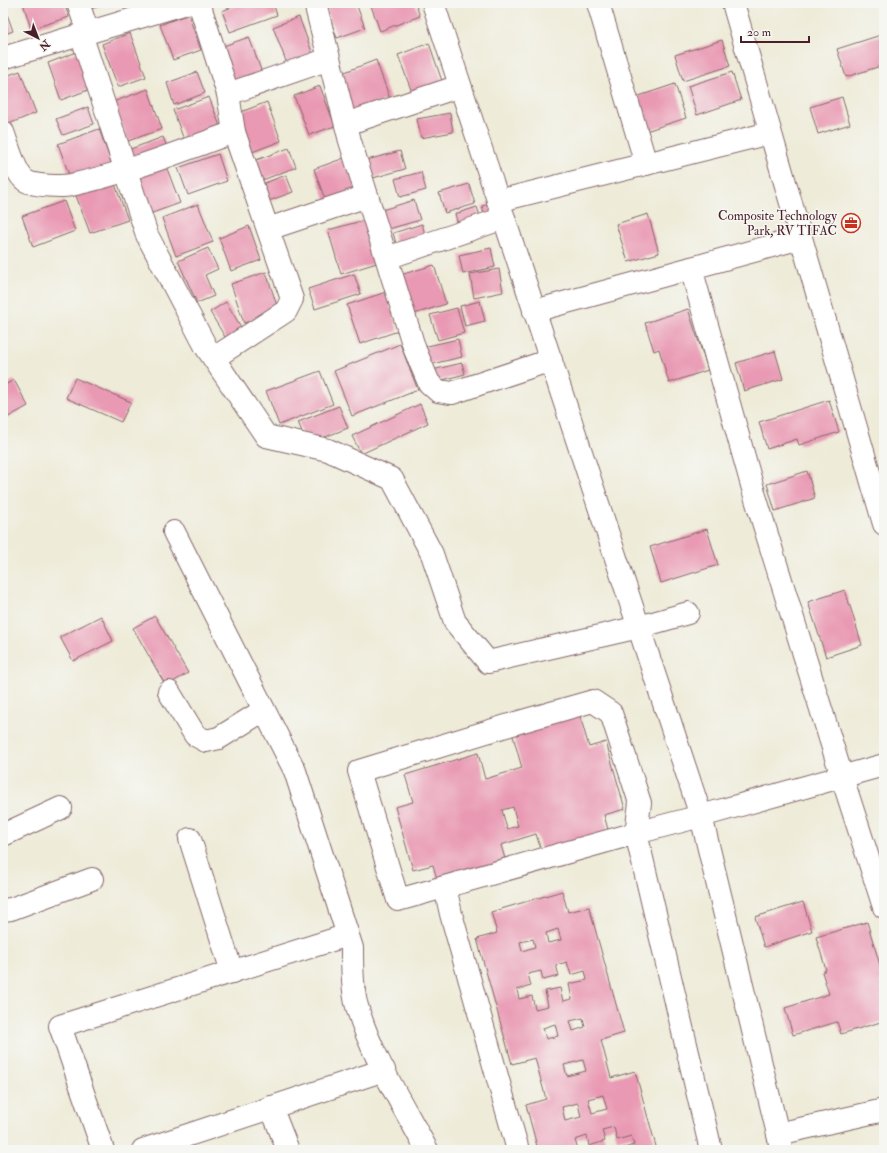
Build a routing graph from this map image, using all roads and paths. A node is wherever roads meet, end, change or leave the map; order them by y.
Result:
1 (78, 3) edge
2 (187, 3) edge
3 (199, 3) edge
4 (315, 3) edge
5 (433, 3) edge
6 (598, 3) edge
7 (732, 3) edge
8 (85, 33) junction
9 (3, 58) edge
10 (329, 59) junction
11 (460, 86) junction
12 (228, 94) junction
13 (346, 124) junction
14 (3, 132) edge
15 (234, 132) junction
16 (770, 133) junction
17 (646, 164) junction
18 (126, 170) junction
19 (367, 196) junction
20 (501, 210) junction
21 (268, 228) junction
22 (801, 238) junction
23 (386, 258) junction
24 (691, 268) junction
25 (534, 311) junction
26 (214, 358) junction
27 (551, 360) junction
28 (884, 524) edge
29 (174, 532) dead end
30 (688, 613) dead end
31 (639, 627) junction
32 (169, 692) dead end
33 (264, 710) junction
34 (884, 766) edge
35 (842, 777) junction
36 (61, 808) dead end
37 (701, 816) junction
38 (636, 833) junction
39 (3, 835) edge
40 (190, 839) dead end
41 (92, 879) dead end
42 (445, 887) junction
43 (884, 907) edge
44 (3, 910) edge
45 (348, 935) junction
46 (232, 972) junction
47 (384, 1070) junction
48 (271, 1108) junction
49 (884, 1110) edge
50 (779, 1142) edge
51 (103, 1150) edge
52 (143, 1150) edge
53 (288, 1150) edge
54 (426, 1150) edge
55 (518, 1150) edge
56 (711, 1150) edge

1 - 8 street
2 - 8 street
3 - 12 street
4 - 10 street
5 - 11 street
6 - 17 street
7 - 16 street
8 - 9 street
8 - 18 street
10 - 12 street
10 - 13 street
11 - 13 street
11 - 20 street
12 - 15 street
13 - 19 street
14 - 18 street
15 - 18 street
15 - 21 street
16 - 17 street
16 - 22 street
17 - 20 street
18 - 26 street
19 - 21 street
19 - 23 street
20 - 23 street
20 - 25 street
21 - 26 street
22 - 24 street
22 - 28 street
23 - 27 street
24 - 25 street
24 - 35 street
25 - 27 street
26 - 31 street
27 - 31 street
29 - 33 street
30 - 31 street
31 - 37 street
32 - 33 street
33 - 45 street
34 - 35 street
35 - 37 street
35 - 43 street
36 - 39 street
37 - 38 street
37 - 50 street
38 - 42 street
38 - 42 street
38 - 56 street
40 - 46 street
41 - 44 street
42 - 55 street
45 - 46 street
45 - 47 street
46 - 51 street
47 - 48 street
47 - 54 street
48 - 52 street
48 - 53 street
49 - 50 street

